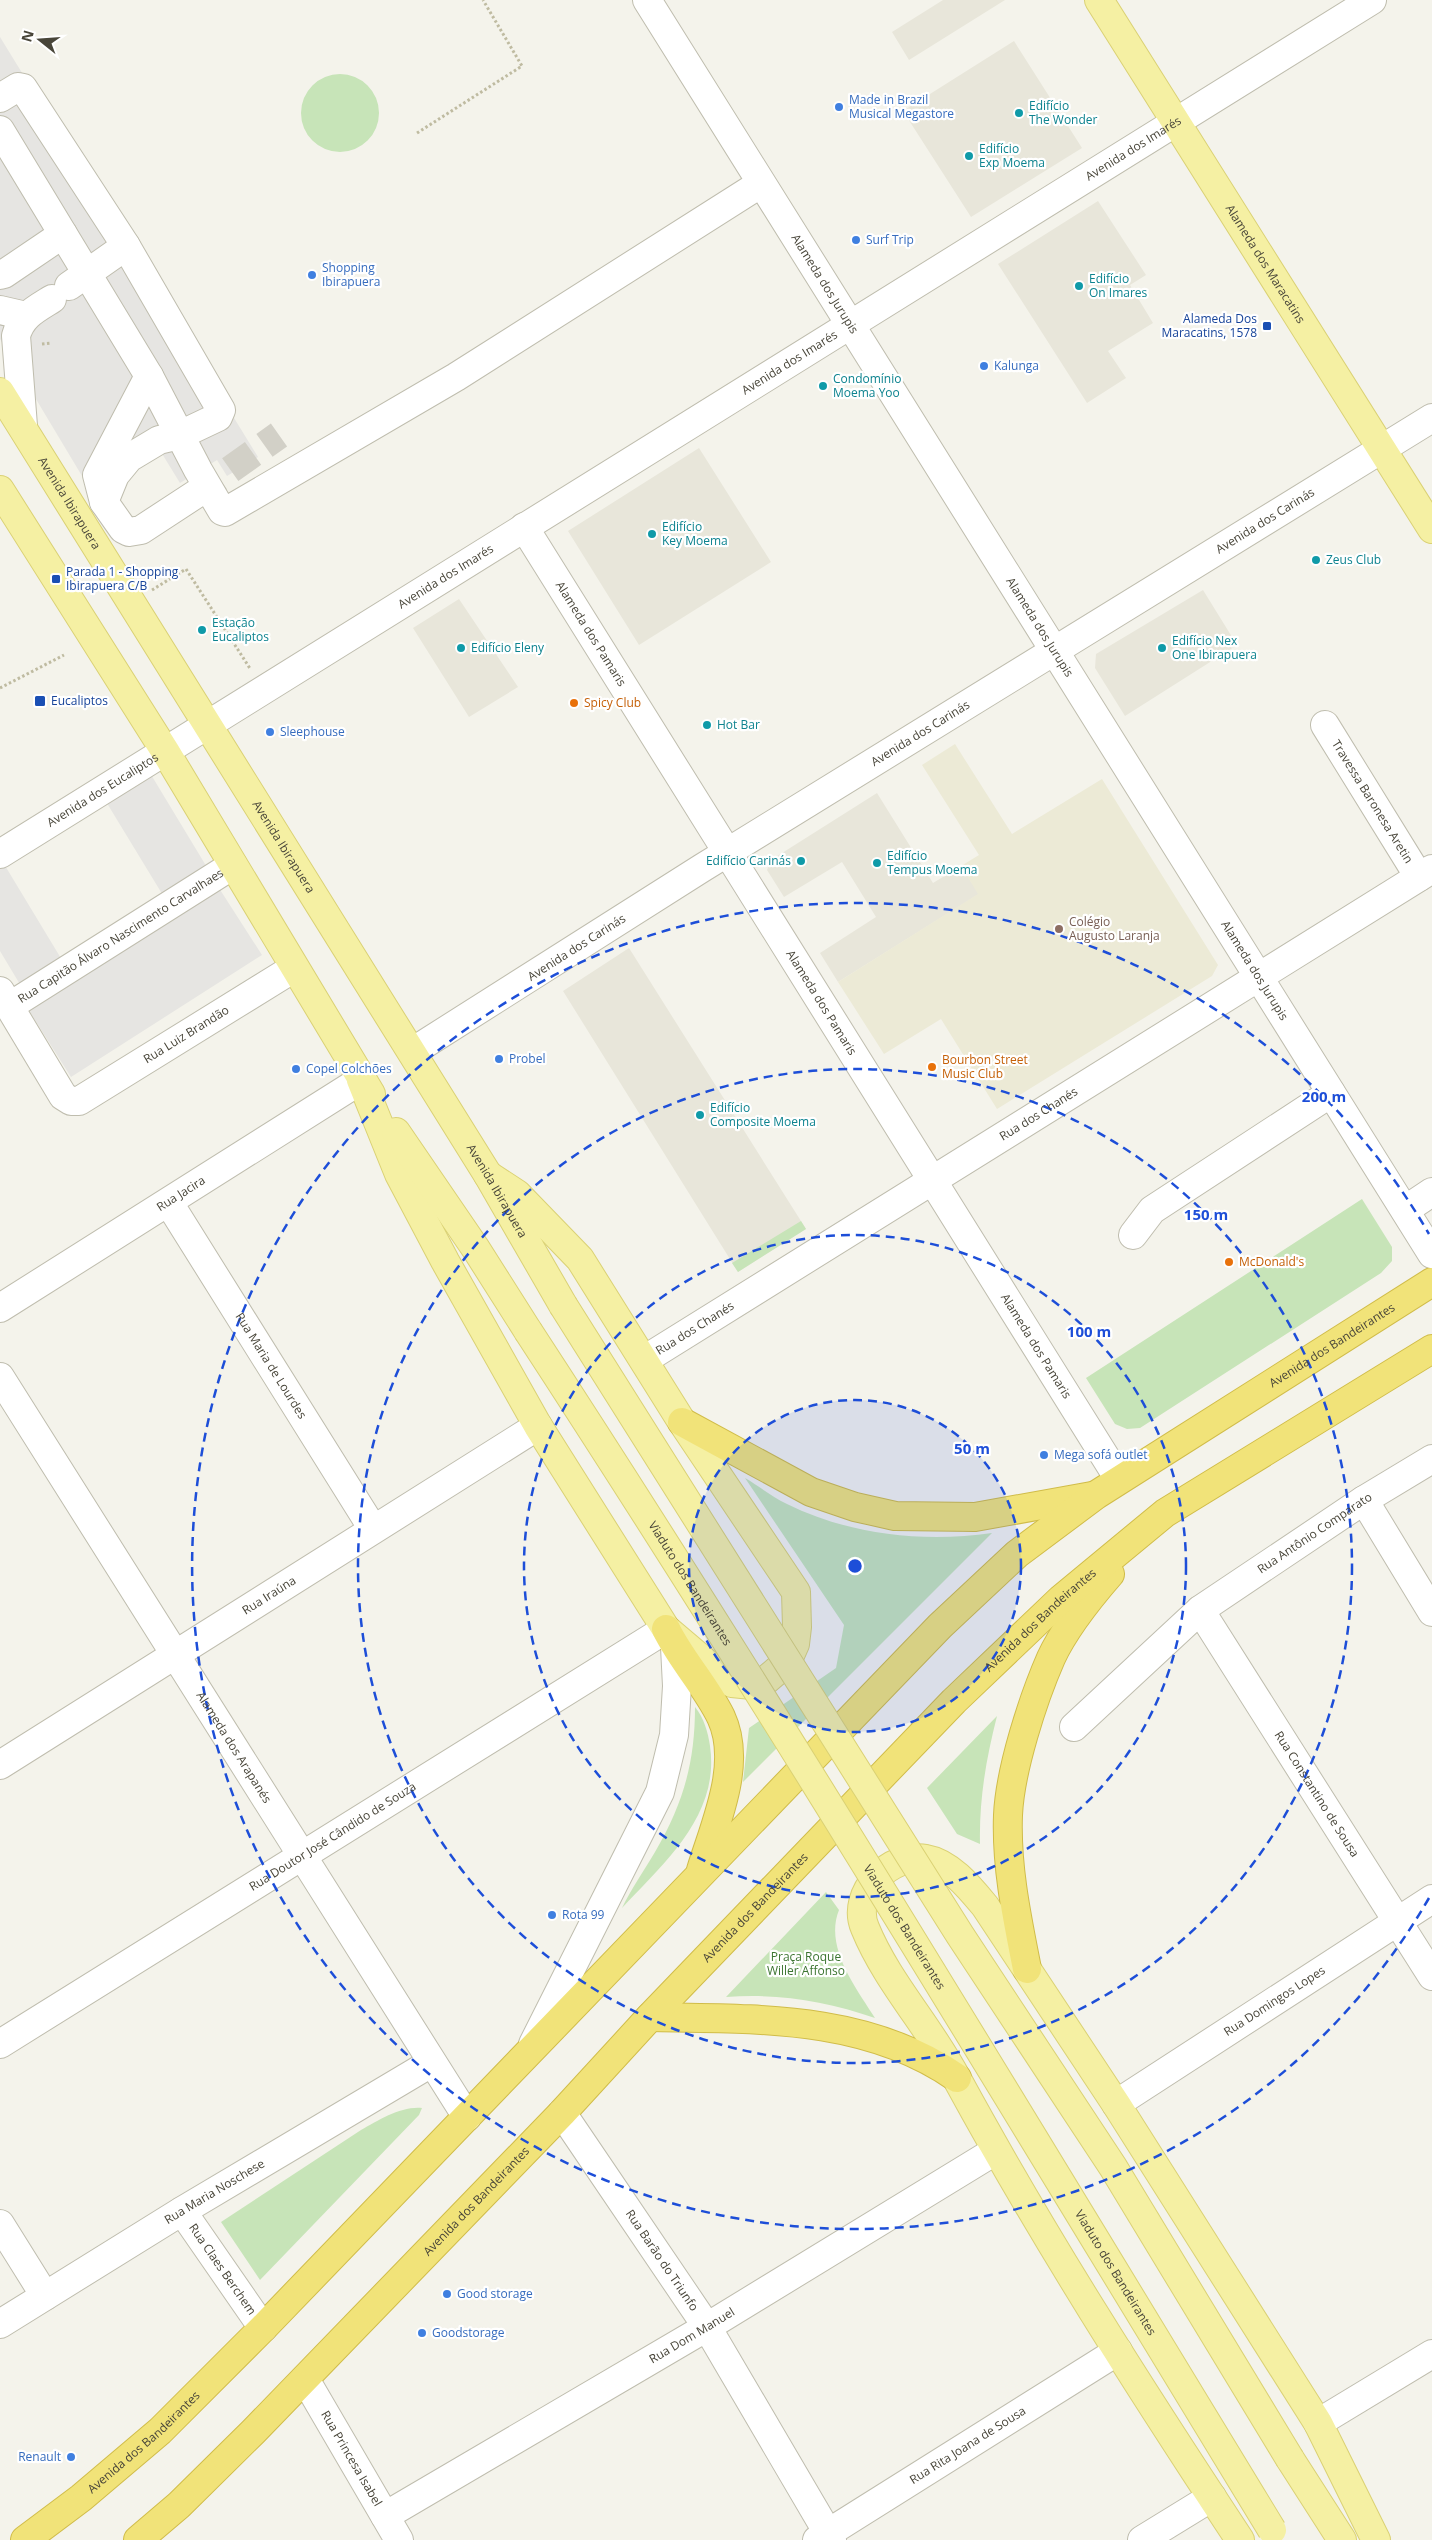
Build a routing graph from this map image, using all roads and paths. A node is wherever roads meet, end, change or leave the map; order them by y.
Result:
1 (483, 0) edge
2 (647, 0) edge
3 (1099, 0) edge
4 (1372, 0) edge
5 (0, 98) edge
6 (1174, 121) junction
7 (0, 130) edge
8 (417, 133) dead end
9 (760, 184) junction
10 (63, 234) junction
11 (126, 246) junction
12 (0, 275) edge
13 (69, 286) junction
14 (0, 310) edge
15 (26, 316) junction
16 (849, 324) junction
17 (149, 376) junction
18 (0, 392) edge
19 (1432, 418) edge
20 (23, 426) junction
21 (180, 434) junction
22 (1382, 449) junction
23 (0, 490) edge
24 (196, 494) tunnel mouth
25 (104, 502) junction
26 (524, 527) junction
27 (1432, 529) edge
28 (148, 593) dead end
29 (1055, 650) junction
30 (240, 654) junction
31 (64, 655) dead end
32 (237, 656) dead end
33 (251, 671) dead end
34 (0, 688) edge
35 (207, 725) junction
36 (1325, 725) dead end
37 (165, 751) junction
38 (728, 852) junction
39 (0, 854) edge
40 (233, 865) junction
41 (1425, 873) edge
42 (294, 968) junction
43 (1260, 978) junction
44 (5, 999) edge
45 (412, 1052) junction
46 (362, 1080) junction
47 (1331, 1093) junction
48 (488, 1175) junction
49 (932, 1180) junction
50 (1432, 1192) edge
51 (169, 1202) junction
52 (1404, 1210) junction
53 (1134, 1235) dead end
54 (1432, 1254) edge
55 (1432, 1282) edge
56 (0, 1308) edge
57 (1432, 1349) edge
58 (644, 1360) junction
59 (0, 1377) edge
60 (682, 1422) junction
61 (538, 1426) junction
62 (1432, 1459) edge
63 (1119, 1479) junction
64 (1096, 1495) junction
65 (1364, 1500) junction
66 (1165, 1513) junction
67 (373, 1529) junction
68 (1200, 1610) junction
69 (1432, 1612) edge
70 (670, 1638) junction
71 (176, 1656) junction
72 (1074, 1727) dead end
73 (0, 1765) edge
74 (300, 1856) junction
75 (698, 1876) junction
76 (1432, 1899) edge
77 (1398, 1921) junction
78 (1027, 1969) junction
79 (1432, 1976) edge
80 (650, 2017) junction
81 (0, 2044) edge
82 (526, 2056) junction
83 (431, 2063) junction
84 (957, 2078) junction
85 (1116, 2104) junction
86 (562, 2113) junction
87 (467, 2117) junction
88 (995, 2150) junction
89 (182, 2211) junction
90 (0, 2224) edge
91 (45, 2296) junction
92 (0, 2324) edge
93 (707, 2327) junction
94 (263, 2328) junction
95 (1118, 2351) junction
96 (1432, 2354) edge
97 (305, 2379) junction
98 (1318, 2423) junction
99 (1212, 2497) junction
100 (385, 2516) junction
101 (1275, 2535) edge
102 (826, 2538) edge
103 (25, 2540) edge
104 (138, 2540) edge
105 (399, 2540) edge
106 (1142, 2540) edge
107 (1240, 2540) edge
108 (1342, 2540) edge
109 (1376, 2540) edge

1 - 8 path
2 - 9 street, Alameda dos Jurupis
3 - 6 main road, Alameda dos Maracatins
4 - 6 street, Avenida dos Imarés
5 - 11 street
6 - 16 street, Avenida dos Imarés
6 - 22 main road, Alameda dos Maracatins
7 - 10 street
9 - 16 street, Alameda dos Jurupis
9 - 21 street
10 - 12 street
10 - 13 street
11 - 13 street
11 - 21 street
13 - 15 street
13 - 17 street
14 - 15 street
15 - 20 street
16 - 26 street, Avenida dos Imarés
16 - 29 street, Alameda dos Jurupis
17 - 21 street
17 - 25 street
18 - 20 main road, Avenida Ibirapuera
19 - 22 street, Avenida dos Carinás
20 - 35 main road, Avenida Ibirapuera
21 - 25 street
22 - 27 main road, Alameda dos Maracatins
22 - 29 street, Avenida dos Carinás
23 - 37 main road
24 - 25 street
26 - 35 street, Avenida dos Imarés
26 - 38 street, Alameda dos Pamaris
28 - 30 path
29 - 38 street, Avenida dos Carinás
29 - 43 street, Alameda dos Jurupis
30 - 32 path
30 - 33 path
31 - 34 path
35 - 37 street, Avenida dos Eucaliptos
35 - 45 main road, Avenida Ibirapuera
36 - 41 street, Travessa Baronesa Aretin
37 - 39 street, Avenida dos Eucaliptos
37 - 40 main road
38 - 45 street, Avenida dos Carinás
38 - 49 street, Alameda dos Pamaris
40 - 42 main road
40 - 44 street, Rua Capitão Álvaro Nascimento Carvalhaes
41 - 43 street, Rua dos Chanés
42 - 44 street, Rua Luiz Brandão
42 - 46 main road
43 - 47 street, Alameda dos Jurupis
43 - 49 street, Rua dos Chanés
45 - 48 main road, Avenida Ibirapuera
46 - 51 street, Rua Jacira
46 - 61 main road
46 - 101 main road, Viaduto dos Bandeirantes, bridge
47 - 52 street, Alameda dos Jurupis
47 - 53 street
48 - 58 main road
48 - 108 main road, Avenida Ibirapuera, bridge
49 - 58 street, Rua dos Chanés
49 - 63 street, Alameda dos Pamaris
50 - 52 street
51 - 56 street, Rua Jacira
51 - 67 street, Rua Maria de Lourdes
52 - 54 street, Alameda dos Jurupis
55 - 63 highway, Avenida dos Bandeirantes
57 - 66 highway, Avenida dos Bandeirantes
58 - 60 main road
59 - 71 street, Alameda dos Arapanés
60 - 64 highway
60 - 70 main road
61 - 67 street, Rua Iraúna
61 - 70 main road
62 - 65 street, Rua Antônio Comparato
63 - 64 highway, Avenida dos Bandeirantes
64 - 75 highway, Avenida dos Bandeirantes
65 - 68 street, Rua Antônio Comparato
65 - 69 street
66 - 78 highway
66 - 80 highway, Avenida dos Bandeirantes
67 - 71 street, Rua Iraúna
68 - 72 street, Rua Antônio Comparato
68 - 77 street, Rua Constantino de Sousa
70 - 74 street, Rua Doutor José Cândido de Souza
70 - 75 highway
70 - 82 street, Avenida dos Bandeirantes
71 - 73 street, Rua Iraúna
71 - 74 street, Alameda dos Arapanés
74 - 81 street, Rua Doutor José Cândido de Souza
74 - 83 street, Alameda dos Arapanés
75 - 82 highway, Avenida dos Bandeirantes
76 - 77 street, Rua Domingos Lopes
77 - 79 street, Rua Constantino de Sousa
77 - 85 street, Rua Domingos Lopes
78 - 84 main road
78 - 85 main road
80 - 84 highway
80 - 86 highway, Avenida dos Bandeirantes
82 - 87 highway, Avenida dos Bandeirantes
83 - 87 street, Alameda dos Arapanés
83 - 89 street, Rua Maria Noschese
84 - 88 main road
85 - 98 main road
86 - 93 street, Rua Barão do Triunfo
86 - 97 highway, Avenida dos Bandeirantes
87 - 94 highway, Avenida dos Bandeirantes
88 - 93 street, Rua Dom Manuel
88 - 95 main road
89 - 91 street, Rua Maria Noschese
89 - 94 street, Rua Claes Berchem
90 - 91 street
91 - 92 street, Rua Maria Noschese
93 - 100 street, Rua Dom Manuel
93 - 102 street, Rua Barão do Triunfo
94 - 103 highway, Avenida dos Bandeirantes
95 - 99 main road
95 - 102 street, Rua Rita Joana de Sousa
96 - 98 street
97 - 100 street, Rua Princesa Isabel
97 - 104 highway, Avenida dos Bandeirantes
98 - 109 main road
99 - 106 street
99 - 107 main road
100 - 105 street, Rua Princesa Isabel

